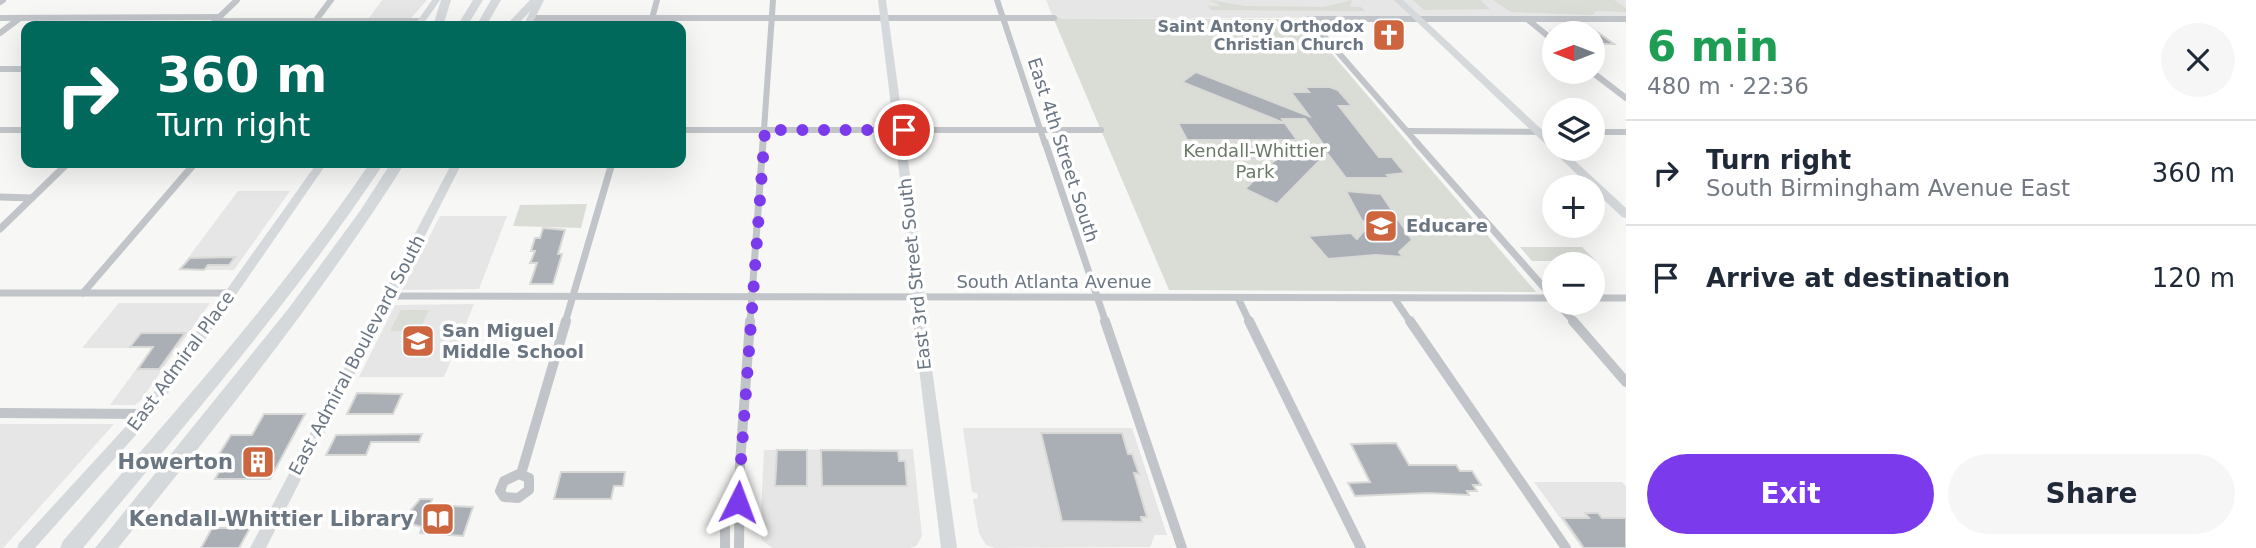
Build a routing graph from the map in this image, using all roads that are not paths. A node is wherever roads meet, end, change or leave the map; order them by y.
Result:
1 (237, 0) edge
2 (331, 0) edge
3 (436, 0) edge
4 (446, 0) edge
5 (478, 0) edge
6 (496, 0) edge
7 (538, 0) edge
8 (657, 0) edge
9 (773, 0) edge
10 (882, 0) edge
11 (997, 0) edge
12 (1398, 0) edge
13 (0, 18) edge
14 (21, 18) junction
15 (652, 18) junction
16 (772, 18) junction
17 (884, 18) junction
18 (1003, 18) junction
19 (1055, 18) dead end
20 (217, 19) junction
21 (1418, 19) junction
22 (1527, 19) junction
23 (1626, 19) edge
24 (255, 21) edge
25 (315, 21) edge
26 (421, 21) edge
27 (440, 21) edge
28 (465, 21) edge
29 (484, 21) edge
30 (515, 21) edge
31 (529, 21) edge
32 (560, 21) edge
33 (651, 21) edge
34 (1542, 31) edge
35 (0, 33) edge
36 (0, 69) edge
37 (21, 69) edge
38 (1605, 82) edge
39 (1626, 99) edge
40 (0, 130) edge
41 (21, 130) edge
42 (686, 130) edge
43 (765, 130) junction
44 (899, 130) junction
45 (1101, 130) dead end
46 (1040, 131) junction
47 (1408, 131) junction
48 (1538, 132) junction
49 (1542, 132) edge
50 (1605, 132) edge
51 (1626, 132) edge
52 (1542, 136) edge
53 (1569, 161) edge
54 (63, 168) edge
55 (191, 168) edge
56 (318, 168) edge
57 (374, 168) edge
58 (395, 168) edge
59 (454, 168) edge
60 (611, 168) edge
61 (0, 197) edge
62 (32, 198) junction
63 (1626, 214) edge
64 (0, 229) edge
65 (1542, 285) edge
66 (0, 293) edge
67 (83, 293) junction
68 (231, 293) junction
69 (386, 296) junction
70 (574, 297) junction
71 (753, 298) junction
72 (918, 298) junction
73 (1096, 298) junction
74 (1238, 298) junction
75 (1394, 298) junction
76 (1605, 298) edge
77 (1626, 298) edge
78 (1542, 300) edge
79 (1568, 315) edge
80 (1626, 382) edge
81 (0, 413) edge
82 (146, 414) junction
83 (521, 474) dead end
84 (738, 502) junction
85 (25, 548) edge
86 (70, 548) edge
87 (105, 548) edge
88 (257, 548) edge
89 (725, 548) edge
90 (739, 548) edge
91 (949, 548) edge
92 (1182, 548) edge
93 (1361, 548) edge
94 (1566, 548) edge

1 - 20 street
2 - 25 street
3 - 26 street
4 - 27 highway
5 - 28 highway
6 - 29 highway
7 - 30 highway
7 - 31 street
8 - 15 street
9 - 16 street
10 - 17 street, East 3rd Street South
11 - 18 street, East 4th Street South
12 - 21 street
13 - 14 street
14 - 20 street
14 - 35 street
15 - 16 street
15 - 32 street
15 - 33 street
16 - 17 street
16 - 43 street
17 - 18 street
17 - 44 street, East 3rd Street South
18 - 19 street
18 - 46 street, East 4th Street South
20 - 24 street
21 - 22 street
21 - 47 street
21 - 48 street
22 - 23 street
22 - 34 street
36 - 37 street
38 - 39 street
40 - 41 street
42 - 43 street
43 - 44 street
43 - 71 street
44 - 46 street
44 - 72 street, East 3rd Street South
45 - 46 street
46 - 73 street, East 4th Street South
47 - 48 street
47 - 65 street
48 - 49 street
48 - 52 street
50 - 51 street
53 - 63 street
54 - 62 street
55 - 67 street
56 - 68 street, East Admiral Place
57 - 86 highway
58 - 87 highway
59 - 69 street, East Admiral Boulevard South
60 - 70 street
61 - 62 street
62 - 64 street
66 - 67 street
67 - 68 street
68 - 82 street, East Admiral Place
69 - 70 street, South Atlanta Avenue
69 - 88 street, East Admiral Boulevard South
70 - 71 street, South Atlanta Avenue
70 - 83 street
71 - 72 street, South Atlanta Avenue
71 - 84 street
72 - 73 street, South Atlanta Avenue
72 - 91 street, East 3rd Street South
73 - 74 street, South Atlanta Avenue
73 - 92 street, East 4th Street South
74 - 75 street, South Atlanta Avenue
74 - 93 street
75 - 78 street, South Atlanta Avenue
75 - 94 street
76 - 77 street
79 - 80 street
81 - 82 street
82 - 85 street, East Admiral Place
84 - 89 street
84 - 90 street

